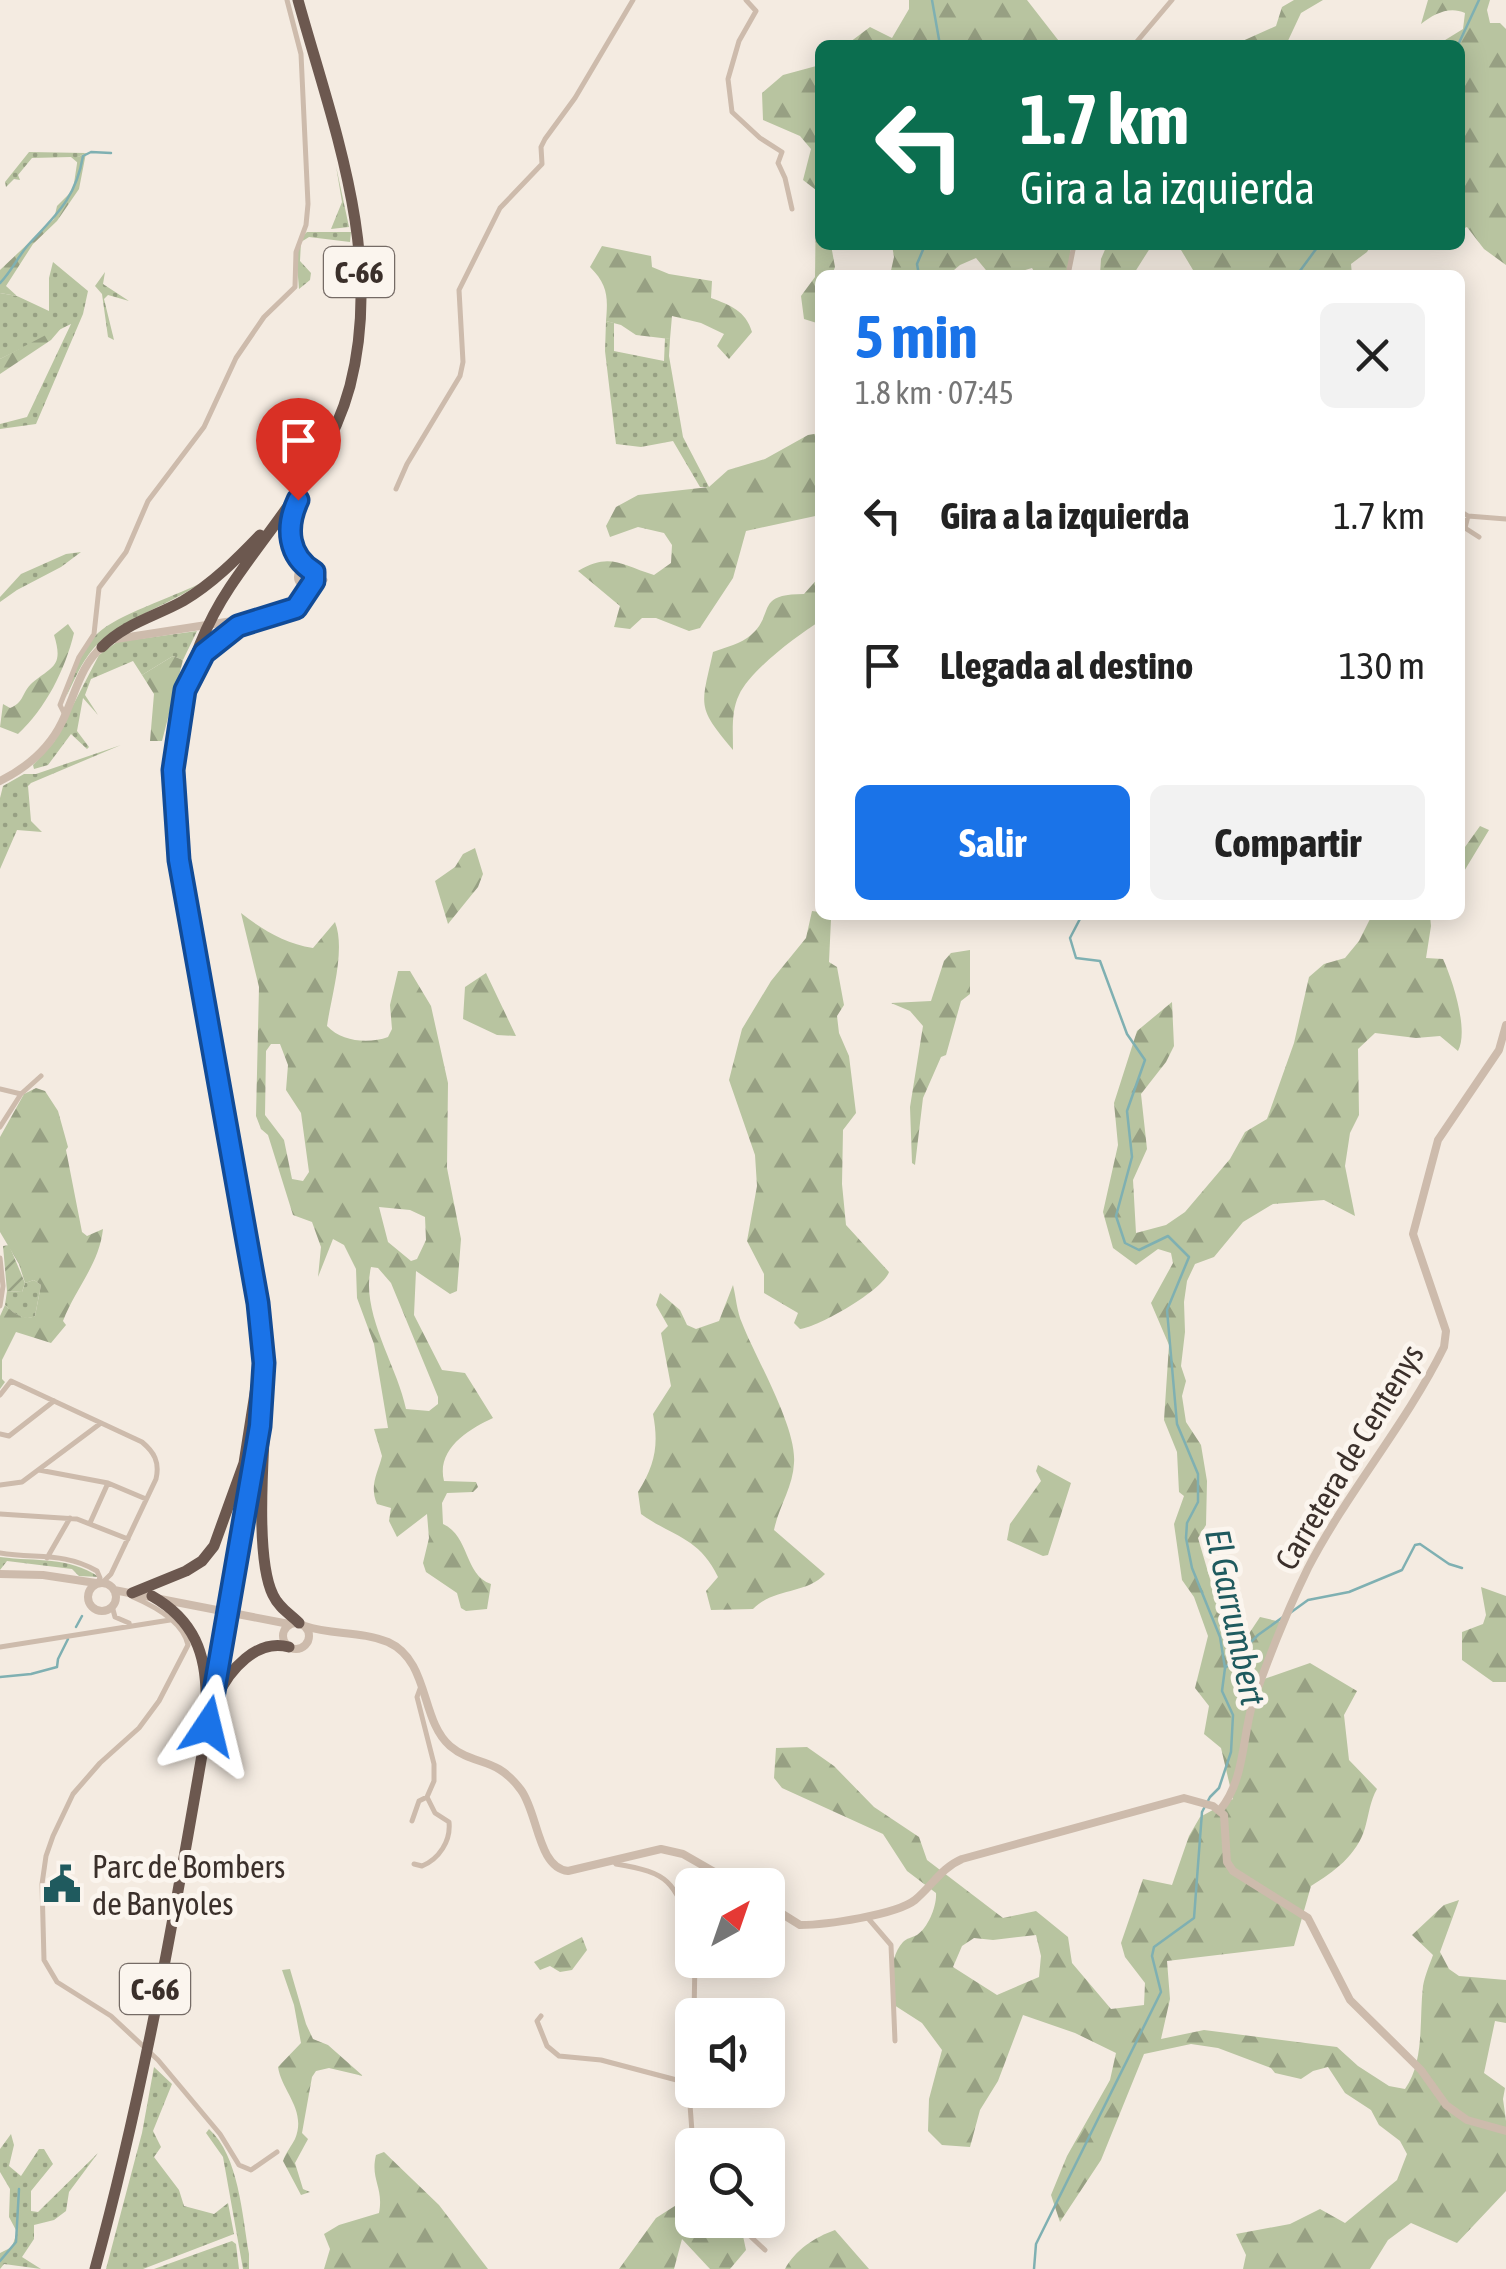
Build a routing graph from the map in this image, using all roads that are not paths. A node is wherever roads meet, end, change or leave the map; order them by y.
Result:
1 (293, 0) edge
2 (633, 0) edge
3 (746, 0) edge
4 (1172, 0) edge
5 (1138, 40) edge
6 (792, 209) dead end
7 (308, 481) junction
8 (396, 489) dead end
9 (1465, 514) edge
10 (1468, 516) junction
11 (1506, 519) edge
12 (266, 530) junction
13 (1479, 537) dead end
14 (314, 580) joint
15 (286, 612) junction
16 (208, 623) junction
17 (102, 646) junction
18 (185, 690) junction
19 (65, 715) junction
20 (0, 781) edge
21 (1506, 1024) edge
22 (45, 1085) dead end
23 (0, 1088) edge
24 (21, 1094) junction
25 (0, 1127) edge
26 (0, 1258) edge
27 (0, 1306) edge
28 (261, 1375) junction
29 (0, 1395) edge
30 (54, 1401) junction
31 (101, 1423) junction
32 (0, 1434) edge
33 (38, 1470) junction
34 (108, 1483) junction
35 (0, 1485) edge
36 (147, 1499) junction
37 (0, 1514) edge
38 (70, 1518) junction
39 (90, 1523) junction
40 (128, 1539) junction
41 (0, 1553) edge
42 (46, 1558) junction
43 (0, 1574) edge
44 (80, 1582) junction
45 (104, 1585) junction
46 (88, 1596) junction
47 (142, 1598) junction
48 (113, 1605) junction
49 (172, 1620) junction
50 (152, 1622) junction
51 (270, 1622) junction
52 (136, 1624) junction
53 (223, 1624) junction
54 (298, 1625) junction
55 (322, 1630) junction
56 (308, 1641) junction
57 (286, 1642) junction
58 (0, 1647) edge
59 (421, 1686) junction
60 (206, 1706) junction
61 (208, 1726) junction
62 (428, 1795) junction
63 (1217, 1808) junction
64 (412, 1822) dead end
65 (613, 1860) junction
66 (414, 1864) dead end
67 (703, 1868) edge
68 (675, 1891) edge
69 (785, 1915) edge
70 (865, 1915) junction
71 (541, 2016) dead end
72 (895, 2041) dead end
73 (675, 2080) edge
74 (1506, 2131) edge
75 (278, 2152) dead end
76 (752, 2238) edge
77 (765, 2250) dead end
78 (93, 2269) edge

1 - 7 highway, C-66
1 - 12 highway, C-66
1 - 19 street
2 - 8 street
3 - 6 street
4 - 5 street
7 - 14 highway
7 - 16 highway, C-66
9 - 10 street
10 - 11 street
10 - 13 street
12 - 16 highway, C-66
12 - 17 highway
14 - 15 street
15 - 17 street
15 - 18 highway
16 - 18 highway, C-66
16 - 28 highway, C-66
17 - 19 street
18 - 28 highway, C-66
19 - 20 street
21 - 63 street, Carretera de Centenys
22 - 24 street
23 - 24 street
24 - 25 street
26 - 27 street
28 - 47 highway
28 - 53 highway, C-66
28 - 54 highway
29 - 30 street
30 - 31 street
30 - 32 street
31 - 33 street
31 - 36 street
33 - 34 street
33 - 35 street
34 - 36 street
34 - 39 street
36 - 40 street
37 - 38 street
38 - 39 street
38 - 42 street
39 - 40 street
40 - 45 street
41 - 42 street
42 - 45 street
43 - 44 street
44 - 45 street
44 - 46 street
45 - 46 street
45 - 47 street
45 - 48 street
46 - 48 street
47 - 48 street
47 - 49 street
47 - 50 street
47 - 51 street
47 - 60 highway
48 - 52 street
49 - 50 street
49 - 75 street
50 - 52 street
51 - 54 street
51 - 57 street
52 - 58 street
53 - 60 highway, C-66
53 - 61 highway, C-66
54 - 55 street
54 - 56 street
54 - 57 street
55 - 56 street
55 - 59 street
56 - 57 street
57 - 61 highway
59 - 62 street
59 - 65 street
60 - 78 highway, C-66
61 - 78 highway, C-66
62 - 64 street
62 - 66 street
63 - 70 street
63 - 74 street
65 - 67 street
65 - 68 street
69 - 70 street
70 - 72 street
71 - 73 street
76 - 77 street

